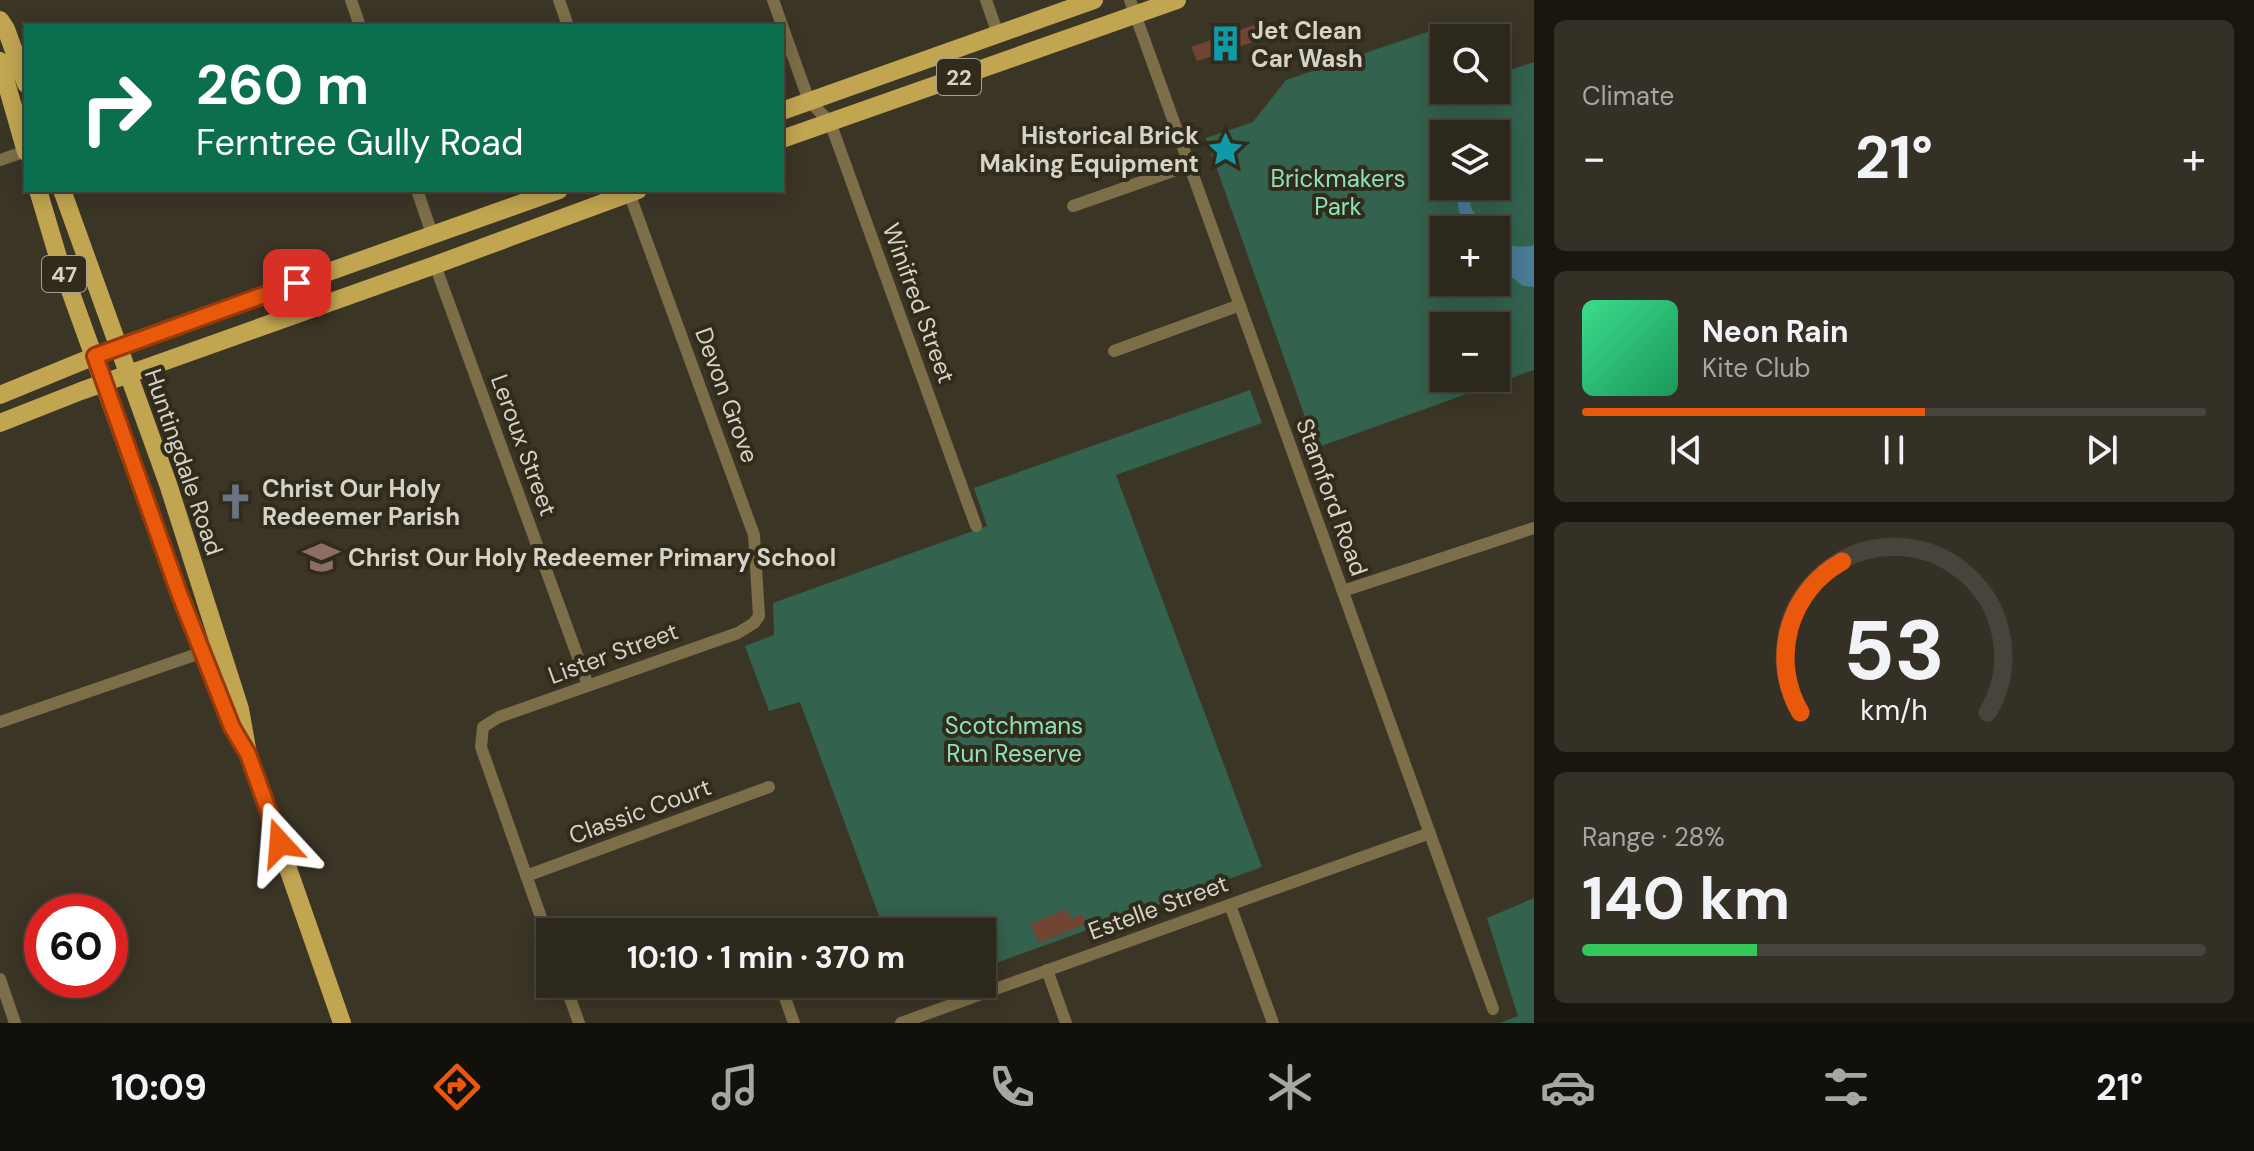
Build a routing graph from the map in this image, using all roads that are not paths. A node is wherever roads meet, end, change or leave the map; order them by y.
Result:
1 (351, 0) edge
2 (559, 0) edge
3 (773, 0) edge
4 (986, 0) edge
5 (1094, 0) edge
6 (1177, 0) edge
7 (1133, 7) edge
8 (0, 20) edge
9 (359, 24) edge
10 (567, 24) edge
11 (782, 24) edge
12 (784, 31) edge
13 (998, 34) junction
14 (0, 61) edge
15 (24, 78) edge
16 (809, 101) junction
17 (784, 110) edge
18 (830, 122) junction
19 (784, 138) edge
20 (24, 145) edge
21 (24, 153) edge
22 (0, 160) edge
23 (1190, 165) junction
24 (39, 192) edge
25 (63, 192) edge
26 (418, 192) edge
27 (553, 192) edge
28 (629, 192) edge
29 (632, 192) edge
30 (1073, 206) dead end
31 (432, 234) junction
32 (435, 265) junction
33 (1240, 305) junction
34 (117, 347) junction
35 (1114, 351) dead end
36 (95, 356) junction
37 (128, 374) junction
38 (105, 383) junction
39 (0, 395) edge
40 (0, 423) edge
41 (976, 526) dead end
42 (1534, 528) edge
43 (1343, 591) junction
44 (757, 620) joint
45 (212, 649) junction
46 (588, 685) junction
47 (0, 722) edge
48 (769, 787) dead end
49 (1430, 833) junction
50 (526, 876) junction
51 (1230, 905) junction
52 (541, 918) edge
53 (1047, 970) junction
54 (0, 979) edge
55 (570, 998) edge
56 (785, 998) edge
57 (1493, 1009) dead end
58 (15, 1023) edge
59 (342, 1023) edge
60 (579, 1023) edge
61 (794, 1023) edge
62 (901, 1023) edge
63 (1066, 1023) edge
64 (1273, 1023) edge

1 - 9 street
2 - 10 street
3 - 11 street
4 - 13 street
5 - 13 main road, 22
6 - 7 main road, 22
7 - 18 main road, 22
7 - 23 street, Stamford Road
8 - 15 main road
12 - 16 street
13 - 16 main road, 22
14 - 20 main road
16 - 17 main road, 22
16 - 18 street, Winifred Street
18 - 19 main road, 22
18 - 41 street, Winifred Street
21 - 22 street
23 - 30 street
23 - 33 street, Stamford Road
24 - 36 main road, Huntingdale Road / 47
25 - 34 main road, Huntingdale Road / 47
26 - 31 street
27 - 31 main road
28 - 32 main road
29 - 44 street, Devon Grove
31 - 34 main road
32 - 37 main road
32 - 46 street, Leroux Street
33 - 35 street
33 - 43 street, Stamford Road
34 - 36 main road
34 - 37 main road, Huntingdale Road / 47
36 - 38 main road, Huntingdale Road / 47
36 - 39 main road
37 - 38 main road
37 - 45 main road, Huntingdale Road / 47
38 - 40 main road
38 - 45 main road, Huntingdale Road / 47
42 - 43 street
43 - 49 street, Stamford Road
44 - 46 street, Lister Street
45 - 47 street
45 - 59 main road, Huntingdale Road / 47
46 - 50 street, Lister Street
48 - 50 street, Classic Court
49 - 51 street, Estelle Street
49 - 57 street, Stamford Road
50 - 52 street
51 - 53 street, Estelle Street
51 - 64 street
53 - 62 street, Estelle Street
53 - 63 street
54 - 58 street
55 - 60 street
56 - 61 street

